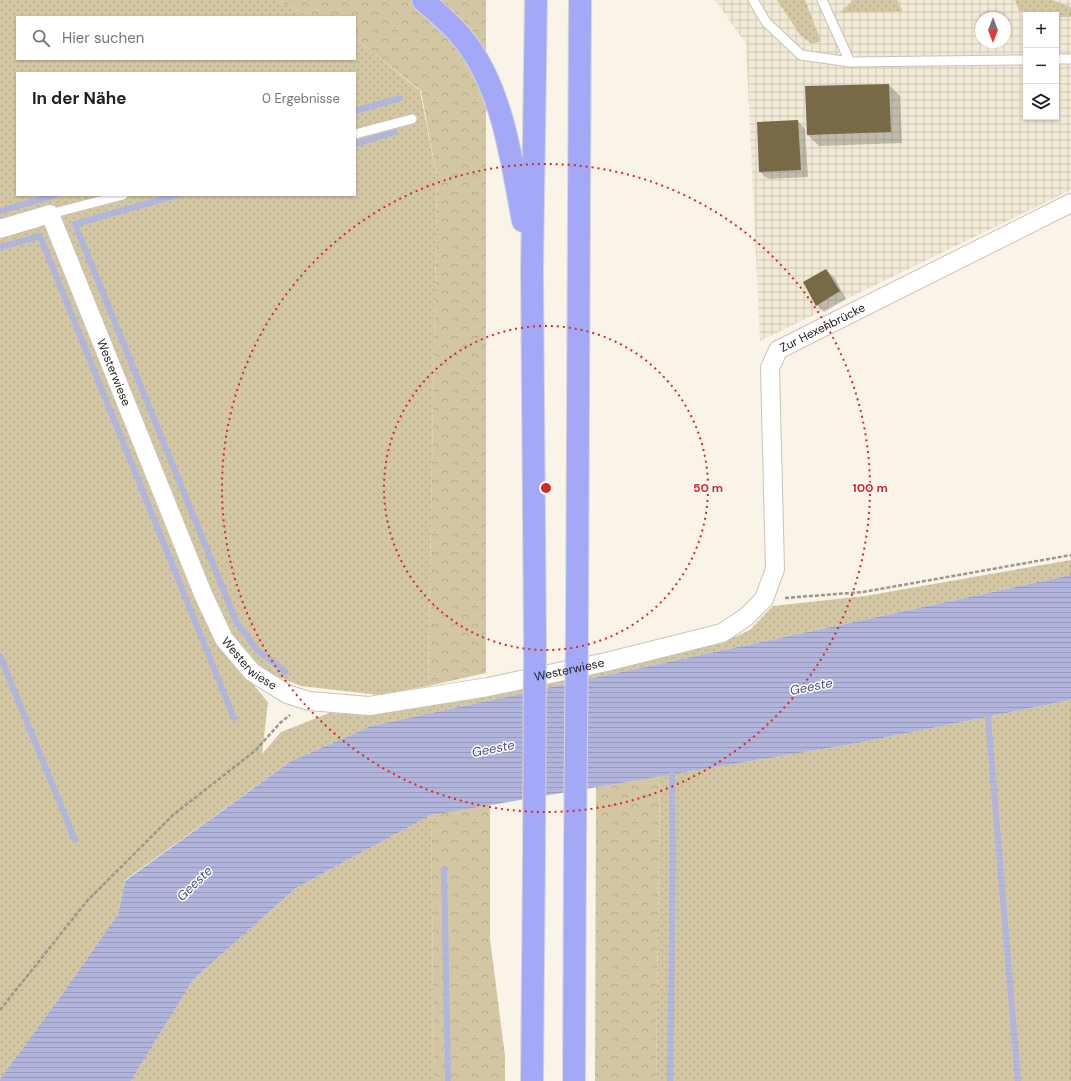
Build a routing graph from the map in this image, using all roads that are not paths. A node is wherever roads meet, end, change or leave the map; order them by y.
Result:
1 (423, 0) edge
2 (536, 0) edge
3 (580, 0) edge
4 (753, 0) edge
5 (824, 1) edge
6 (1059, 59) edge
7 (1071, 59) edge
8 (1023, 60) edge
9 (850, 62) junction
10 (412, 119) dead end
11 (356, 134) edge
12 (119, 196) edge
13 (1071, 203) edge
14 (50, 214) junction
15 (0, 229) edge
16 (532, 270) junction
17 (764, 599) joint
18 (532, 1081) edge
19 (574, 1081) edge

1 - 16 highway
2 - 16 highway
3 - 19 highway, bridge
4 - 9 lane
5 - 9 lane
6 - 7 lane
8 - 9 lane
10 - 11 lane
12 - 14 lane
13 - 17 street, Zur Hexenbrücke
14 - 15 street
14 - 17 street, Westerwiese
16 - 18 highway, bridge

